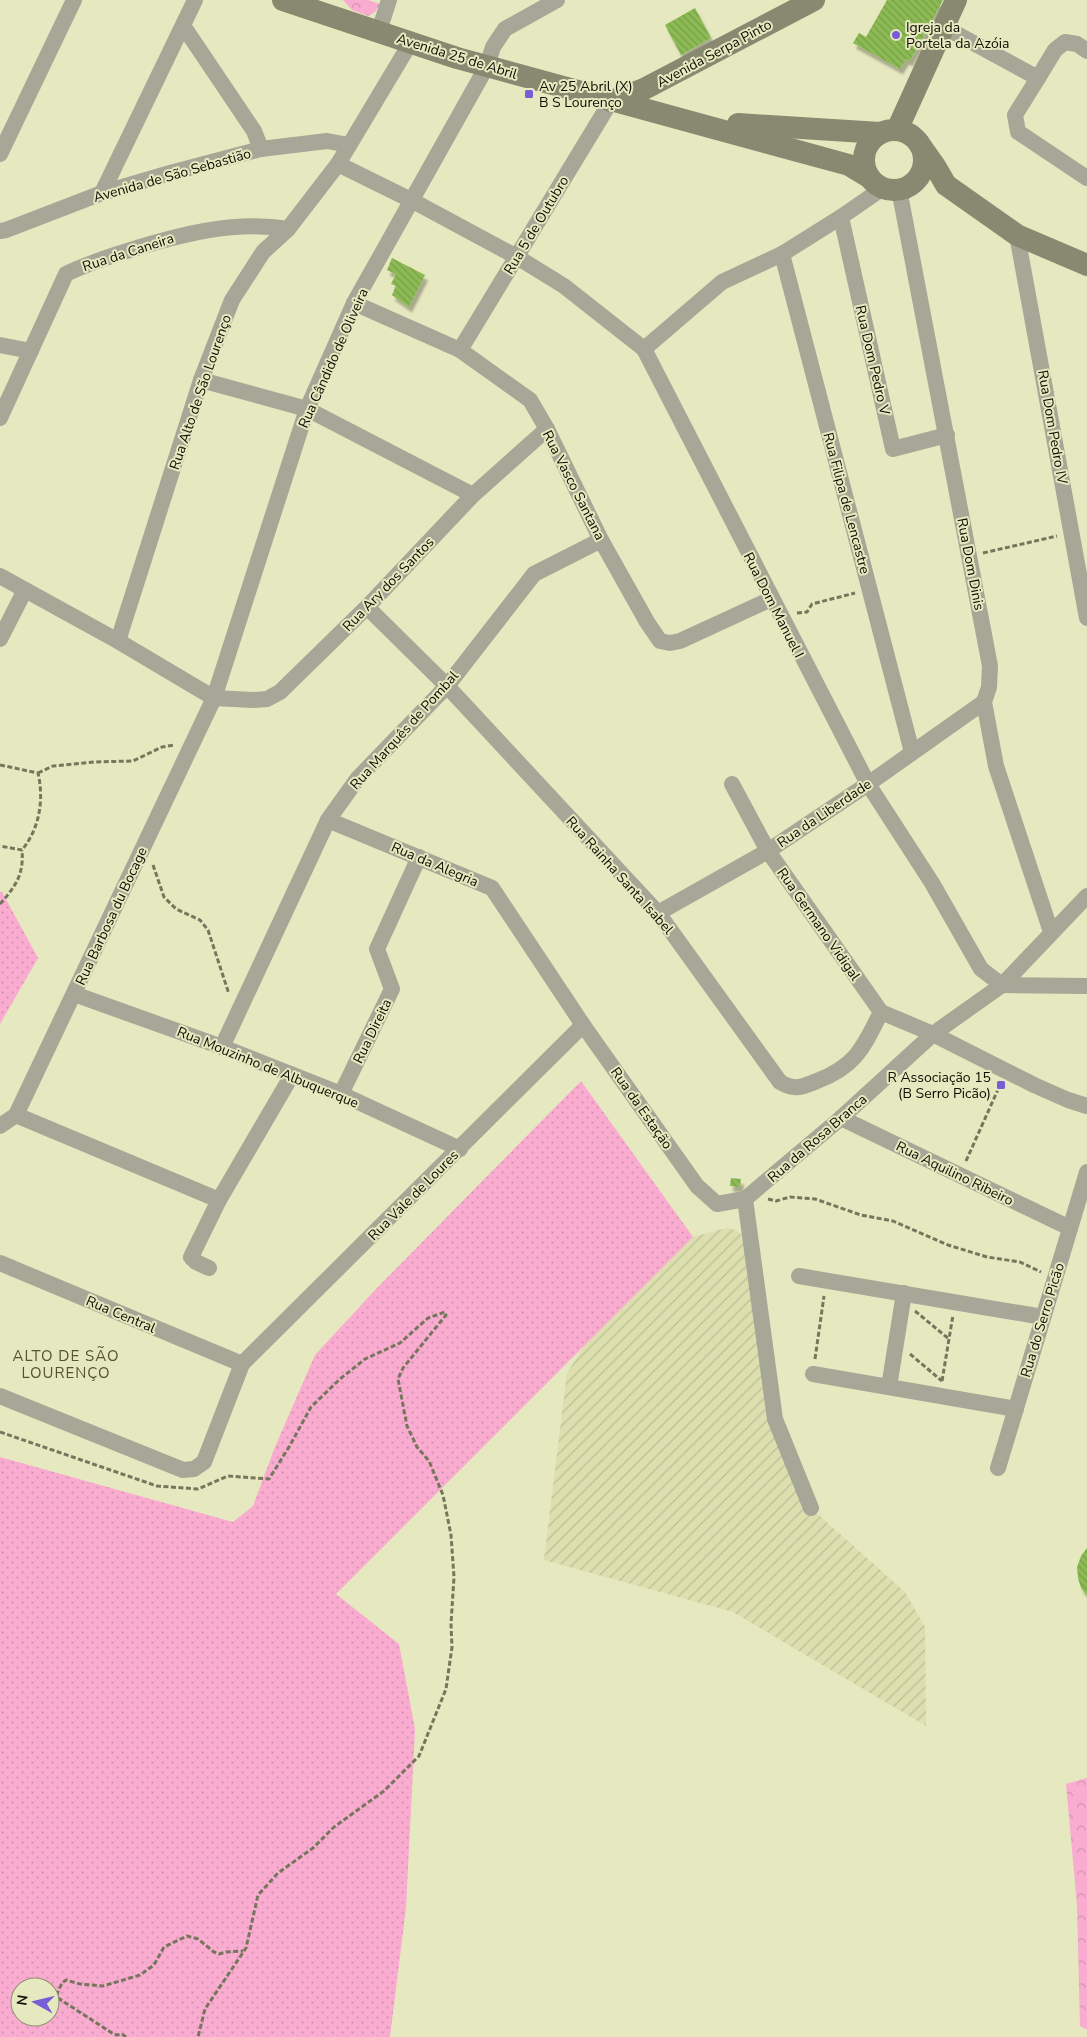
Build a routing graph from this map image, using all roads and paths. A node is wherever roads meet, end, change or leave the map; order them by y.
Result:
1 (74, 0) edge
2 (196, 0) edge
3 (283, 0) edge
4 (389, 0) edge
5 (814, 0) edge
6 (956, 0) edge
7 (550, 2) edge
8 (184, 27) junction
9 (944, 28) junction
10 (379, 31) junction
11 (411, 42) junction
12 (1087, 51) edge
13 (487, 66) junction
14 (1038, 78) junction
15 (611, 100) junction
16 (690, 121) junction
17 (888, 132) junction
18 (918, 142) junction
19 (349, 145) junction
20 (261, 149) junction
21 (0, 154) edge
22 (338, 164) junction
23 (1087, 178) edge
24 (890, 185) junction
25 (946, 186) junction
26 (102, 193) junction
27 (413, 201) junction
28 (841, 218) junction
29 (288, 229) junction
30 (0, 230) edge
31 (1017, 236) junction
32 (782, 254) junction
33 (516, 257) junction
34 (1087, 265) edge
35 (354, 303) junction
36 (0, 345) edge
37 (644, 349) junction
38 (460, 350) junction
39 (31, 351) junction
40 (201, 380) junction
41 (307, 409) junction
42 (0, 418) edge
43 (547, 429) junction
44 (947, 435) junction
45 (473, 495) junction
46 (1072, 532) junction
47 (601, 540) junction
48 (970, 556) junction
49 (1082, 560) edge
50 (0, 576) edge
51 (870, 589) junction
52 (26, 590) junction
53 (771, 599) junction
54 (367, 607) junction
55 (779, 615) junction
56 (1087, 618) edge
57 (0, 639) edge
58 (118, 641) junction
59 (447, 686) junction
60 (214, 698) junction
61 (984, 702) junction
62 (912, 752) junction
63 (188, 753) junction
64 (0, 765) edge
65 (38, 773) junction
66 (732, 784) dead end
67 (868, 784) junction
68 (328, 820) junction
69 (145, 843) junction
70 (0, 846) edge
71 (22, 850) junction
72 (768, 851) junction
73 (419, 856) junction
74 (1087, 896) edge
75 (0, 904) edge
76 (658, 913) junction
77 (1051, 932) junction
78 (556, 984) joint
79 (1002, 985) junction
80 (1087, 986) edge
81 (74, 994) junction
82 (881, 1012) junction
83 (236, 1017) junction
84 (583, 1025) junction
85 (933, 1034) junction
86 (222, 1046) junction
87 (1006, 1072) junction
88 (292, 1075) junction
89 (341, 1094) junction
90 (1087, 1106) edge
91 (16, 1115) junction
92 (841, 1118) junction
93 (0, 1126) edge
94 (460, 1149) junction
95 (1087, 1172) edge
96 (960, 1176) junction
97 (749, 1196) junction
98 (219, 1200) junction
99 (1070, 1228) junction
100 (0, 1263) edge
101 (209, 1268) dead end
102 (799, 1276) dead end
103 (1055, 1279) junction
104 (827, 1280) junction
105 (904, 1297) junction
106 (956, 1302) junction
107 (1044, 1316) junction
108 (950, 1339) junction
109 (896, 1342) junction
110 (242, 1364) junction
111 (813, 1374) joint
112 (889, 1387) junction
113 (941, 1389) junction
114 (0, 1396) edge
115 (1016, 1409) junction
116 (0, 1432) edge
117 (998, 1468) dead end
118 (811, 1508) dead end
119 (244, 1951) junction
120 (126, 2037) edge
121 (198, 2037) edge

1 - 21 street
2 - 8 street
3 - 10 street, Avenida 25 de Abril
4 - 10 street
5 - 15 street, Avenida Serpa Pinto
6 - 9 street
7 - 13 street, Rua Cândido de Oliveira
8 - 20 street
8 - 26 street
9 - 14 street
9 - 17 street
10 - 11 street, Avenida 25 de Abril
11 - 13 street, Avenida 25 de Abril
11 - 19 street, Rua Alto de São Lourenço
12 - 14 street
13 - 15 street, Avenida 25 de Abril
13 - 27 street, Rua Cândido de Oliveira
14 - 23 street
15 - 16 street, Avenida 25 de Abril
15 - 33 street, Rua 5 de Outubro
16 - 17 street, Avenida 25 de Abril
16 - 24 street, Avenida 25 de Abril
17 - 18 street
17 - 24 street
18 - 24 street
18 - 25 street
19 - 20 street, Avenida de São Sebastião
19 - 22 street, Rua Alto de São Lourenço
20 - 26 street, Avenida de São Sebastião
22 - 27 street, Rua Dom Manuel I
22 - 29 street, Rua Alto de São Lourenço
24 - 25 street, Avenida 25 de Abril
24 - 28 street
24 - 44 street, Rua Dom Dinis
25 - 31 street
26 - 30 street, Avenida de São Sebastião
27 - 33 street, Rua Dom Manuel I
27 - 35 street, Rua Cândido de Oliveira
28 - 32 street
28 - 44 street, Rua Dom Pedro V
29 - 39 street, Rua da Caneira
29 - 40 street, Rua Alto de São Lourenço
31 - 34 street
31 - 46 street, Rua Dom Pedro IV
32 - 37 street
32 - 51 street, Rua Filipa de Lencastre
33 - 37 street, Rua Dom Manuel I
33 - 38 street, Rua 5 de Outubro
35 - 38 street, Rua Vasco Santana
35 - 41 street, Rua Cândido de Oliveira
36 - 39 street
37 - 53 street, Rua Dom Manuel I
38 - 43 street, Rua Vasco Santana
39 - 42 street, Rua da Caneira
40 - 41 street
40 - 58 street, Rua Alto de São Lourenço
41 - 45 street
41 - 60 street, Rua Cândido de Oliveira
43 - 45 street, Rua Ary dos Santos
43 - 47 street, Rua Vasco Santana
44 - 48 street, Rua Dom Dinis
45 - 54 street, Rua Ary dos Santos
46 - 48 path
46 - 49 street, Rua Dom Pedro IV
47 - 53 street, Rua Vasco Santana
47 - 59 street, Rua Marquês de Pombal
48 - 61 street, Rua Dom Dinis
49 - 56 street, Rua Dom Pedro IV
50 - 52 street
51 - 55 path
51 - 62 street, Rua Filipa de Lencastre
52 - 57 street
52 - 58 street
53 - 55 street, Rua Dom Manuel I
54 - 59 street, Rua Rainha Santa Isabel
54 - 60 street, Rua Ary dos Santos
55 - 67 street, Rua Dom Manuel I
58 - 60 street
59 - 68 street, Rua Marquês de Pombal
59 - 76 street, Rua Rainha Santa Isabel
60 - 63 street, Rua Barbosa du Bocage
61 - 62 street, Rua da Liberdade
61 - 77 street, Rua Dom Dinis
62 - 67 street, Rua da Liberdade
63 - 65 path
63 - 69 street, Rua Barbosa du Bocage
64 - 65 path
65 - 71 path
66 - 72 street, Rua Germano Vidigal
67 - 72 street, Rua da Liberdade
67 - 79 street, Rua Dom Manuel I
68 - 73 street, Rua da Alegria
68 - 83 street, Rua Marquês de Pombal
69 - 81 street, Rua Barbosa du Bocage
69 - 83 path
70 - 71 path
71 - 75 path
72 - 76 street, Rua da Liberdade
72 - 82 street, Rua Germano Vidigal
73 - 78 street, Rua da Alegria
73 - 89 street, Rua Direita
74 - 77 street, Rua da Rosa Branca
76 - 82 street, Rua Rainha Santa Isabel
77 - 79 street, Rua da Rosa Branca
78 - 84 street, Rua da Estação
79 - 80 street
79 - 85 street, Rua da Rosa Branca
81 - 86 street, Rua Mouzinho de Albuquerque
81 - 91 street, Rua Barbosa du Bocage
82 - 85 street
83 - 86 street, Rua Marquês de Pombal
84 - 94 street, Rua Vale de Loures
84 - 97 street, Rua da Estação
85 - 87 street
85 - 92 street, Rua da Rosa Branca
86 - 88 street, Rua Mouzinho de Albuquerque
87 - 90 street
87 - 96 path
88 - 89 street, Rua Mouzinho de Albuquerque
88 - 98 street
89 - 94 street, Rua Mouzinho de Albuquerque
91 - 93 street, Rua Barbosa du Bocage
91 - 98 street
92 - 96 street, Rua Aquilino Ribeiro
92 - 97 street, Rua da Rosa Branca
94 - 110 street, Rua Vale de Loures
95 - 99 street, Rua do Serro Picão
96 - 99 street, Rua Aquilino Ribeiro
97 - 103 path
97 - 118 street
98 - 101 street
99 - 103 street, Rua do Serro Picão
100 - 110 street, Rua Central
102 - 104 street
103 - 107 street, Rua do Serro Picão
104 - 105 street
104 - 111 path
105 - 106 street
105 - 108 path
105 - 109 street
106 - 107 street
106 - 108 path
107 - 115 street, Rua do Serro Picão
108 - 113 path
109 - 112 street
109 - 113 path
110 - 114 street
111 - 112 street
112 - 113 street
113 - 115 street
115 - 117 street, Rua do Serro Picão
116 - 119 path
119 - 120 path
119 - 121 path

